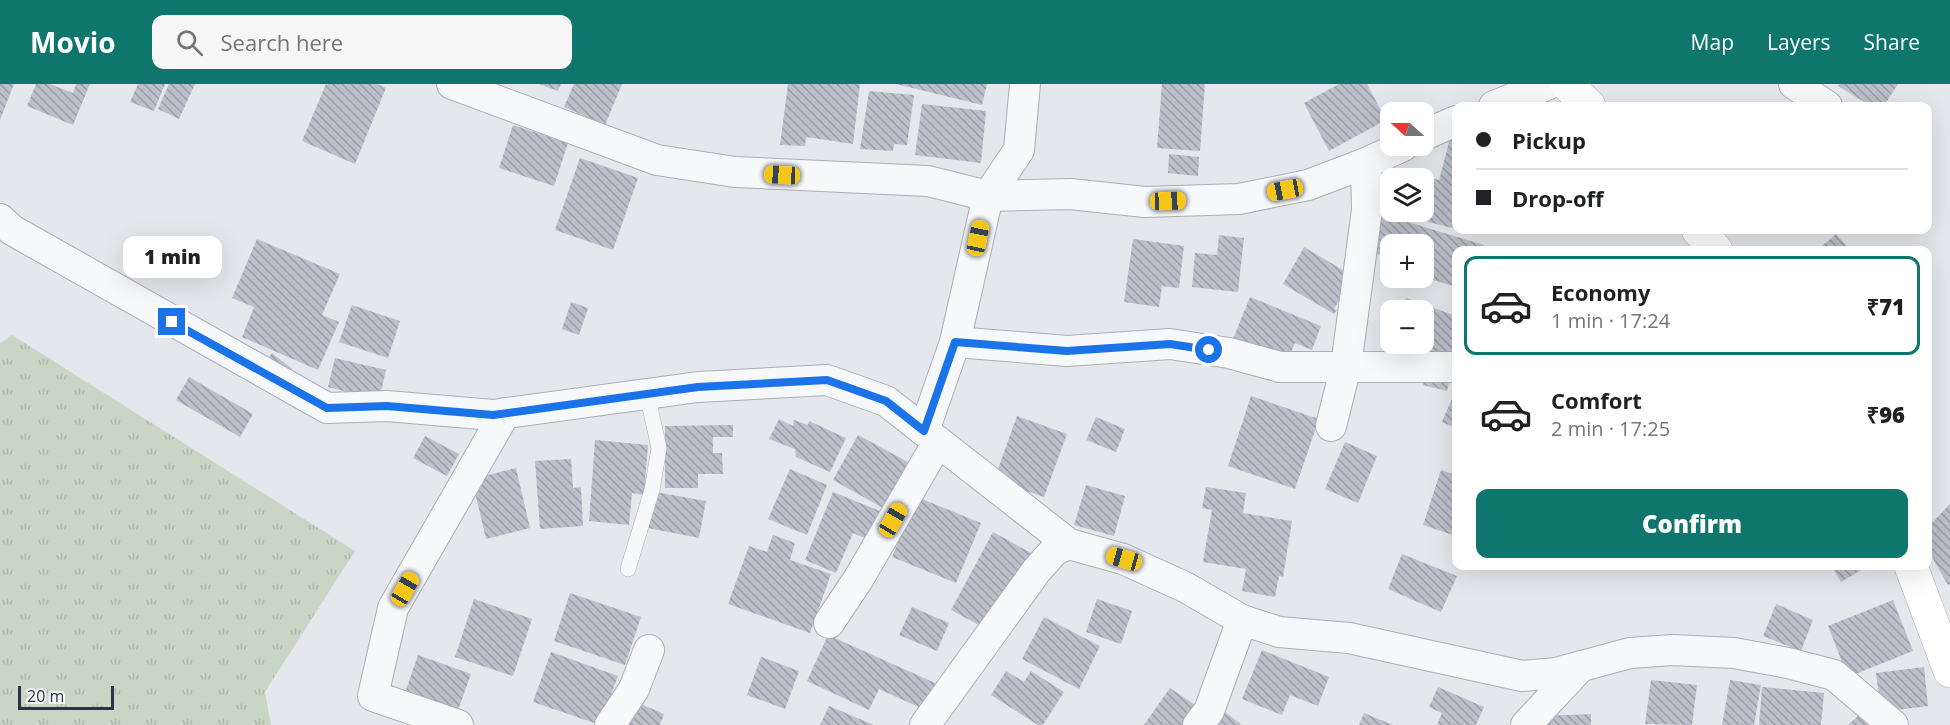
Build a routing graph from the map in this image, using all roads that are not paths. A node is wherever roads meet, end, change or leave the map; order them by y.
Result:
1 (452, 84) edge
2 (1025, 84) edge
3 (1550, 84) edge
4 (1567, 84) edge
5 (1794, 84) edge
6 (1504, 102) edge
7 (1585, 102) edge
8 (1821, 102) edge
9 (1452, 124) edge
10 (1434, 131) edge
11 (1382, 156) edge
12 (1366, 164) junction
13 (988, 196) junction
14 (0, 219) edge
15 (1702, 234) edge
16 (1712, 246) edge
17 (955, 342) junction
18 (1346, 366) junction
19 (1452, 367) edge
20 (646, 394) junction
21 (505, 413) junction
22 (1331, 426) dead end
23 (931, 437) junction
24 (1069, 544) junction
25 (628, 569) dead end
26 (1913, 570) edge
27 (1242, 620) junction
28 (829, 623) dead end
29 (649, 650) dead end
30 (1947, 653) edge
31 (1582, 666) junction
32 (458, 725) edge
33 (610, 725) edge
34 (925, 725) edge
35 (1198, 725) edge
36 (1526, 725) edge
37 (1893, 725) edge

1 - 13 street
2 - 13 street
3 - 6 street
4 - 7 street
5 - 8 street
9 - 10 street
11 - 12 street
12 - 13 street
12 - 18 street
13 - 17 street
14 - 21 street
15 - 16 street
17 - 18 street
17 - 23 street
18 - 19 street
18 - 22 street
20 - 21 street
20 - 23 street
20 - 25 lane
21 - 32 street
23 - 24 street
23 - 28 street
24 - 27 street
24 - 34 street
26 - 30 street
27 - 31 street
27 - 35 street
29 - 33 street
31 - 36 street
31 - 37 street

